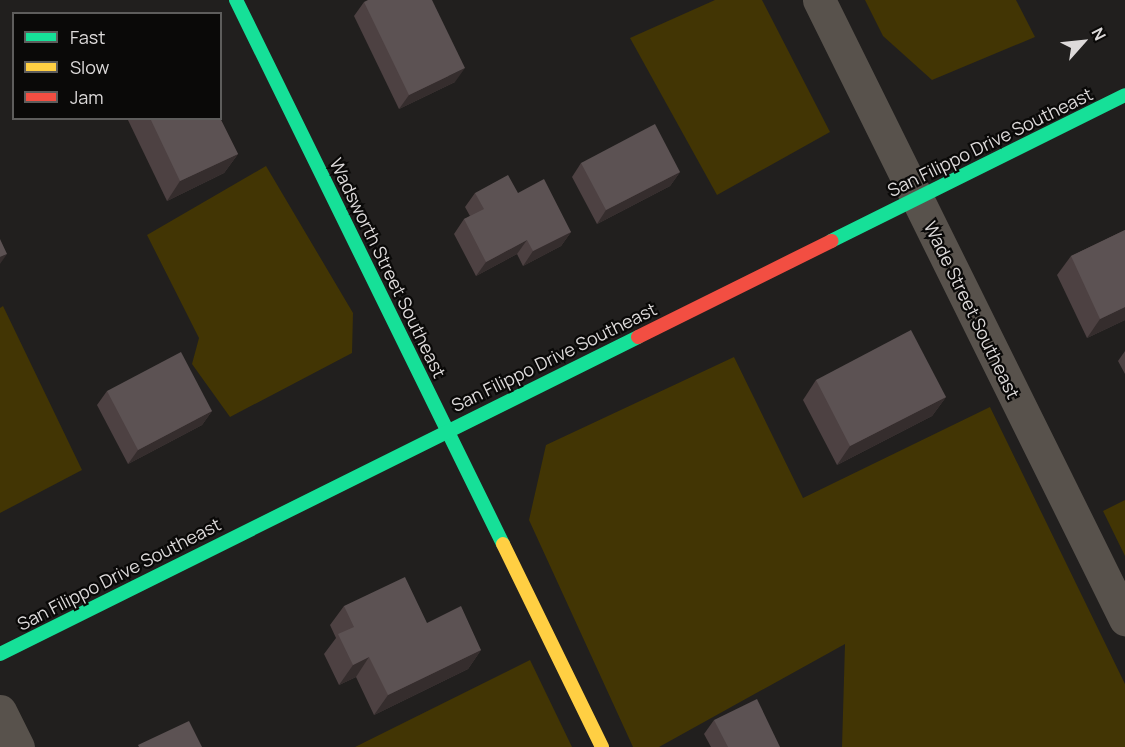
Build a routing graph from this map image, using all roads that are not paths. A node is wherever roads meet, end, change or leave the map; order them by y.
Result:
1 (236, 0) edge
2 (819, 0) edge
3 (1125, 95) edge
4 (917, 198) junction
5 (448, 430) junction
6 (1125, 619) edge
7 (0, 654) edge
8 (0, 711) edge
9 (18, 747) edge
10 (602, 747) edge

1 - 5 street, Wadsworth Street Southeast
2 - 4 street, Wade Street Southeast
3 - 4 street, San Filippo Drive Southeast
4 - 5 street, San Filippo Drive Southeast
4 - 6 street, Wade Street Southeast
5 - 7 street, San Filippo Drive Southeast
5 - 10 street, Wadsworth Street Southeast
8 - 9 street

